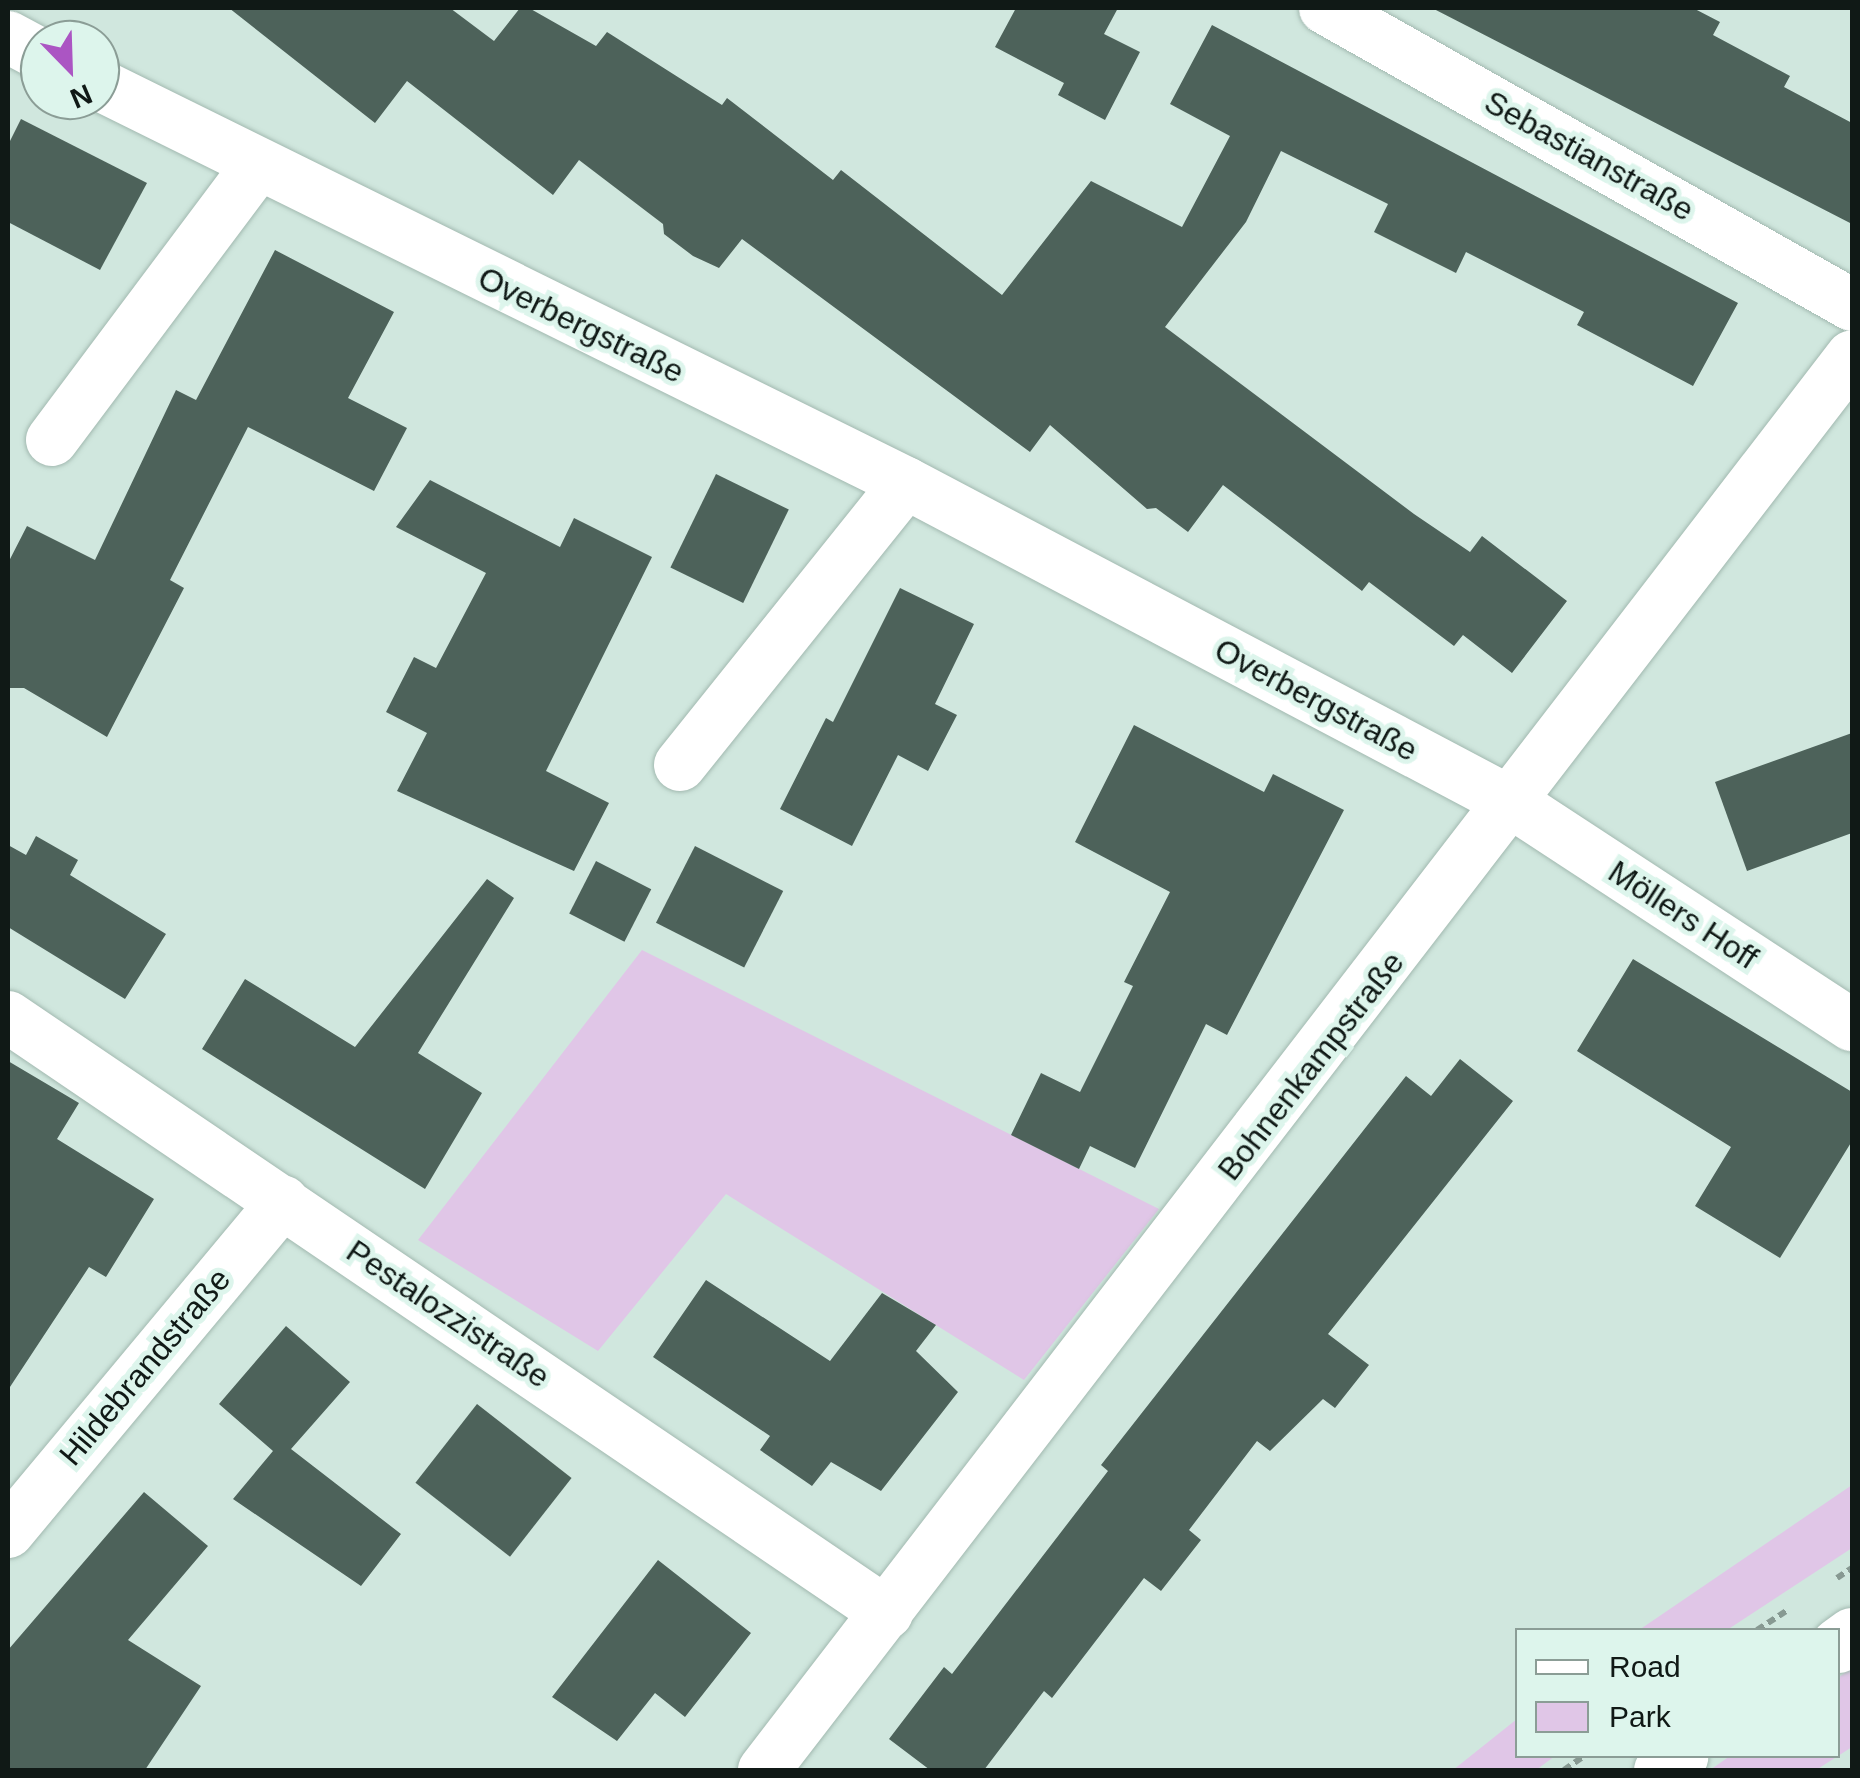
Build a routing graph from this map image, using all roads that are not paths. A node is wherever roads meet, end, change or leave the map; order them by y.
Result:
1 (1324, 8) edge
2 (120, 96) edge
3 (256, 167) junction
4 (1852, 304) edge
5 (1852, 356) edge
6 (52, 440) dead end
7 (906, 483) junction
8 (680, 765) dead end
9 (1514, 804) junction
10 (8, 1017) edge
11 (1852, 1025) edge
12 (283, 1202) junction
13 (8, 1532) edge
14 (887, 1613) junction
15 (764, 1770) edge

1 - 4 street, Sebastianstraße
2 - 3 street, Overbergstraße
3 - 6 street
3 - 7 street, Overbergstraße
5 - 9 street, Bohnenkampstraße
7 - 8 street
7 - 9 street, Overbergstraße
9 - 11 street, Möllers Hoff
9 - 14 street, Bohnenkampstraße
10 - 12 street, Pestalozzistraße
12 - 13 street, Hildebrandstraße
12 - 14 street, Pestalozzistraße
14 - 15 street, Bohnenkampstraße

